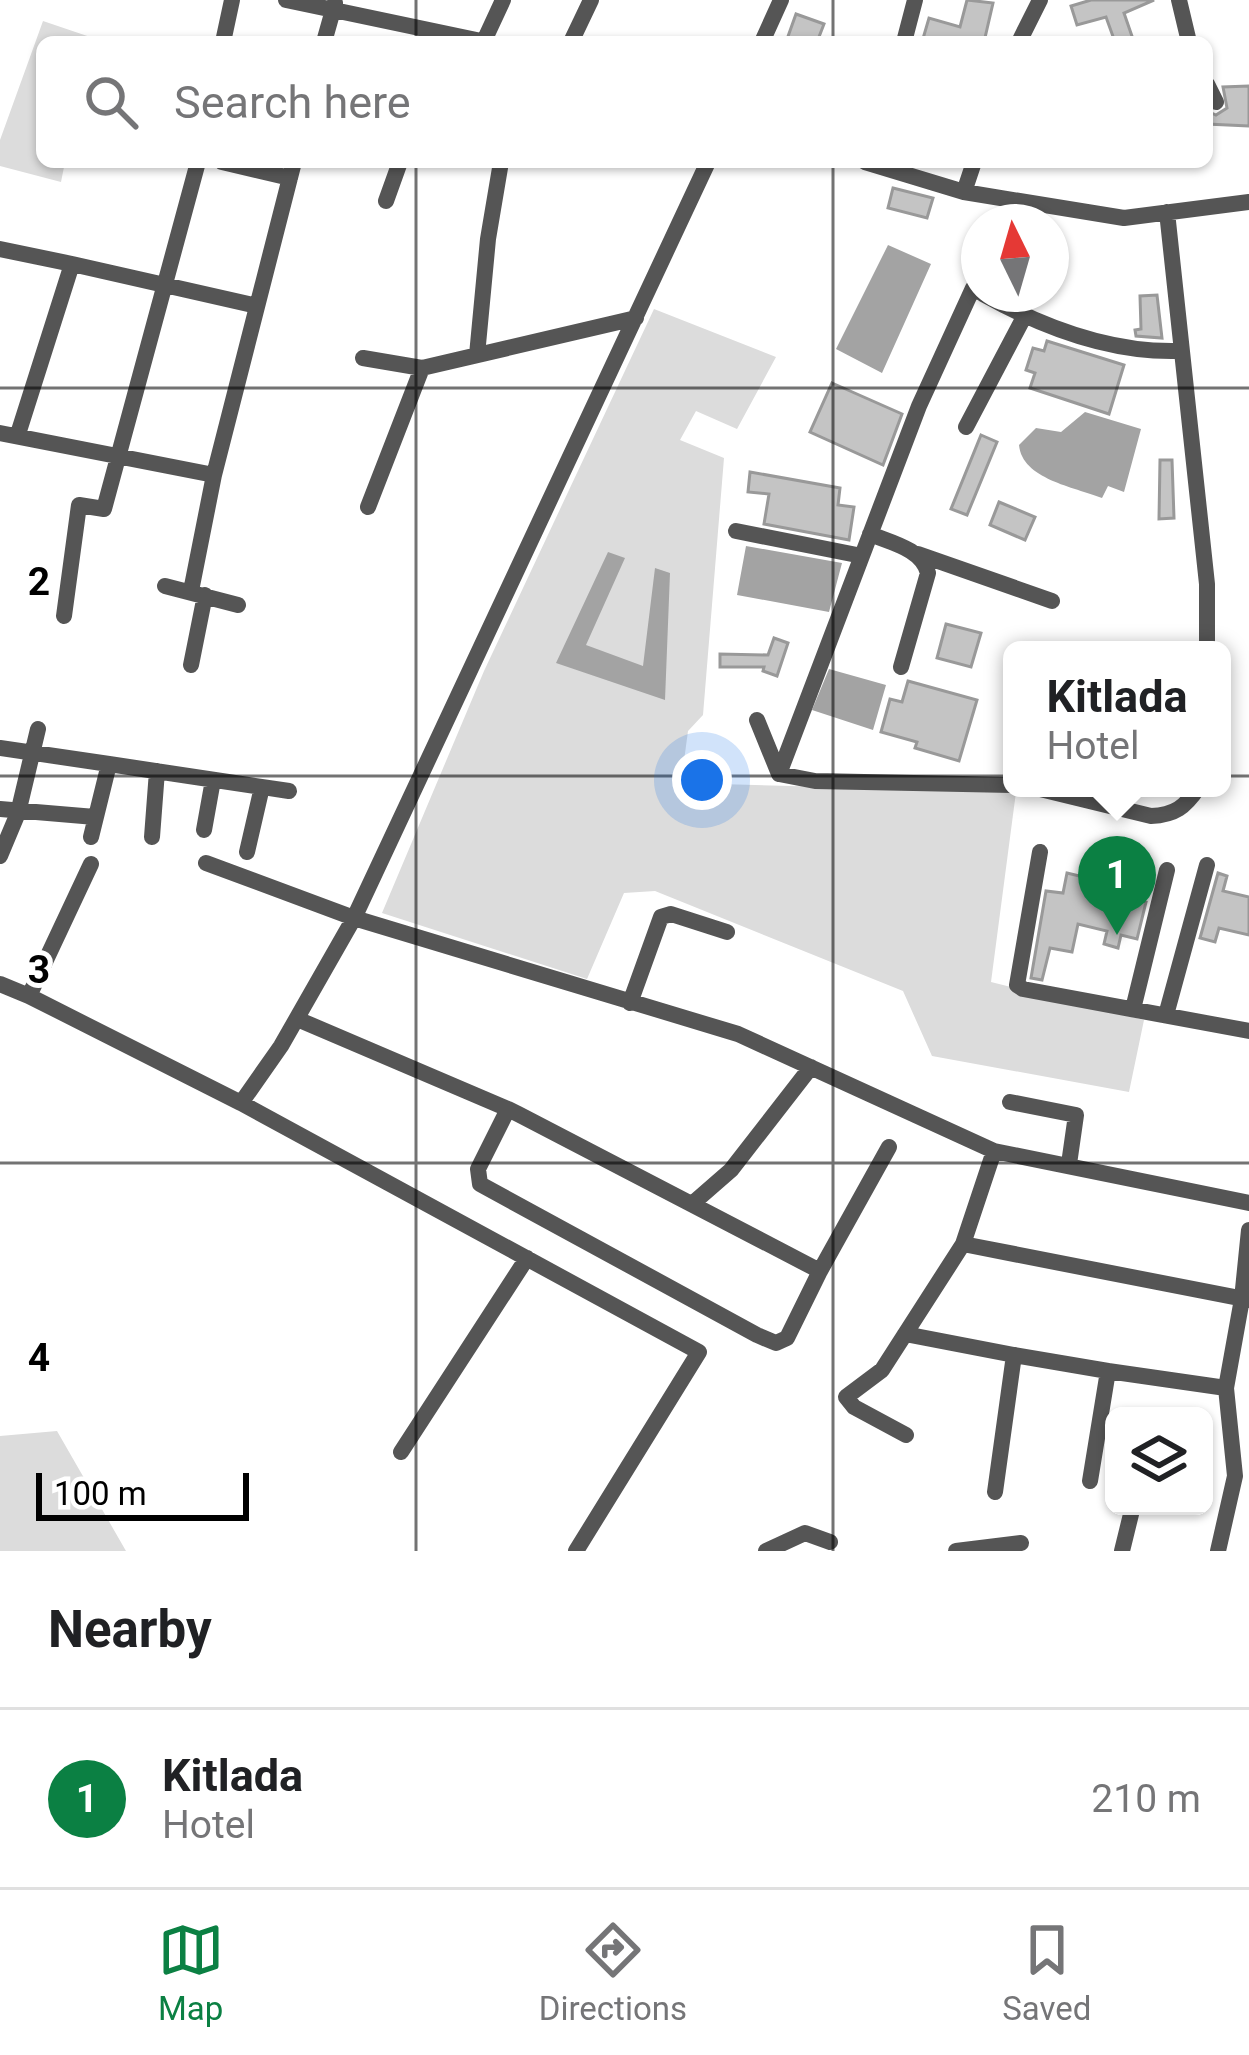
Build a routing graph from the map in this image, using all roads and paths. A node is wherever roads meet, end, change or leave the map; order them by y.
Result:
1 (232, 0) edge
2 (286, 0) edge
3 (503, 0) edge
4 (591, 0) edge
5 (782, 0) edge
6 (915, 0) edge
7 (1179, 0) edge
8 (1037, 1) edge
9 (334, 4) edge
10 (430, 35) edge
11 (224, 36) edge
12 (326, 36) edge
13 (488, 36) edge
14 (574, 36) edge
15 (765, 36) edge
16 (906, 36) edge
17 (1022, 36) edge
18 (1188, 36) edge
19 (1213, 96) edge
20 (1216, 102) dead end
21 (196, 168) edge
22 (398, 168) edge
23 (500, 168) edge
24 (704, 168) edge
25 (888, 168) edge
26 (972, 168) edge
27 (292, 170) edge
28 (964, 192) junction
29 (386, 201) dead end
30 (1246, 202) edge
31 (1166, 212) junction
32 (0, 249) edge
33 (72, 264) junction
34 (164, 286) junction
35 (257, 306) junction
36 (962, 312) edge
37 (1015, 312) edge
38 (1024, 317) junction
39 (636, 318) junction
40 (1179, 351) junction
41 (477, 355) junction
42 (363, 358) dead end
43 (422, 368) junction
44 (966, 427) dead end
45 (9, 433) edge
46 (120, 458) junction
47 (214, 475) junction
48 (368, 507) dead end
49 (736, 531) dead end
50 (870, 534) junction
51 (917, 554) junction
52 (862, 556) junction
53 (165, 586) dead end
54 (198, 593) junction
55 (1052, 601) dead end
56 (238, 605) dead end
57 (64, 616) dead end
58 (1207, 641) edge
59 (191, 665) dead end
60 (901, 667) dead end
61 (757, 720) dead end
62 (38, 729) dead end
63 (0, 748) edge
64 (32, 752) junction
65 (109, 764) junction
66 (158, 771) junction
67 (779, 774) junction
68 (213, 780) junction
69 (1003, 785) edge
70 (262, 787) junction
71 (289, 791) dead end
72 (1073, 797) edge
73 (1191, 797) edge
74 (9, 811) edge
75 (95, 817) junction
76 (204, 830) dead end
77 (91, 837) dead end
78 (152, 837) dead end
79 (247, 852) dead end
80 (1040, 852) dead end
81 (0, 856) edge
82 (206, 863) dead end
83 (91, 864) dead end
84 (1207, 865) dead end
85 (1167, 870) dead end
86 (354, 918) junction
87 (727, 932) dead end
88 (0, 984) edge
89 (28, 996) junction
90 (630, 1003) junction
91 (1132, 1009) junction
92 (1166, 1015) junction
93 (297, 1019) junction
94 (1249, 1030) edge
95 (811, 1067) junction
96 (1010, 1102) dead end
97 (241, 1103) junction
98 (508, 1109) junction
99 (889, 1147) dead end
100 (994, 1151) junction
101 (1070, 1164) junction
102 (1249, 1203) edge
103 (692, 1204) junction
104 (1249, 1229) edge
105 (962, 1244) junction
106 (527, 1258) junction
107 (820, 1271) junction
108 (1246, 1300) edge
109 (905, 1334) junction
110 (1014, 1355) junction
111 (1108, 1371) junction
112 (1226, 1388) junction
113 (906, 1435) dead end
114 (401, 1452) dead end
115 (1090, 1481) dead end
116 (995, 1492) dead end
117 (1131, 1515) edge
118 (1021, 1540) edge
119 (830, 1542) dead end
120 (576, 1551) edge
121 (766, 1551) edge
122 (956, 1551) edge
123 (1122, 1551) edge
124 (1218, 1551) edge

1 - 11 street
2 - 9 street
3 - 13 street
4 - 14 street
5 - 15 street
6 - 16 street
7 - 18 street
8 - 17 street
9 - 10 street
9 - 12 street
19 - 20 street
21 - 34 street
22 - 29 street
23 - 41 street
24 - 39 street
25 - 28 street
26 - 28 street
27 - 35 street
28 - 31 street
30 - 31 street
31 - 40 street
32 - 33 street
33 - 34 street
33 - 45 street
34 - 35 street
34 - 46 street
35 - 47 street
36 - 50 street
37 - 38 street
38 - 40 street
38 - 44 street
39 - 41 street
39 - 86 street
40 - 58 street
41 - 43 street
42 - 43 street
43 - 48 street
45 - 46 street
46 - 47 street
46 - 57 street
47 - 54 street
49 - 52 street
50 - 51 street
50 - 52 street
51 - 55 street
51 - 60 street
52 - 67 street
53 - 54 street
54 - 56 street
54 - 59 street
61 - 67 street
62 - 64 street
63 - 64 street
64 - 65 street
64 - 74 street
65 - 66 street
65 - 75 street
66 - 68 street
66 - 78 street
67 - 69 street
68 - 70 street
68 - 76 street
70 - 71 street
70 - 79 street
72 - 73 street
74 - 75 street
74 - 81 street
75 - 77 street
80 - 91 street
82 - 86 street
83 - 89 street
84 - 92 street
85 - 91 street
86 - 90 street
86 - 93 street
87 - 90 street
88 - 89 street
89 - 97 street
90 - 95 street
91 - 92 street
92 - 94 street
93 - 97 street
93 - 98 street
95 - 100 street
95 - 103 street
96 - 101 street
97 - 106 street
98 - 103 street
98 - 107 street
99 - 107 street
100 - 101 street
100 - 105 street
101 - 102 street
103 - 107 street
104 - 108 street
105 - 108 street
105 - 109 street
106 - 114 street
106 - 120 street
108 - 112 street
109 - 110 street
109 - 113 street
110 - 111 street
110 - 116 street
111 - 112 street
111 - 115 street
112 - 124 street
117 - 123 street
118 - 122 street
119 - 121 street

